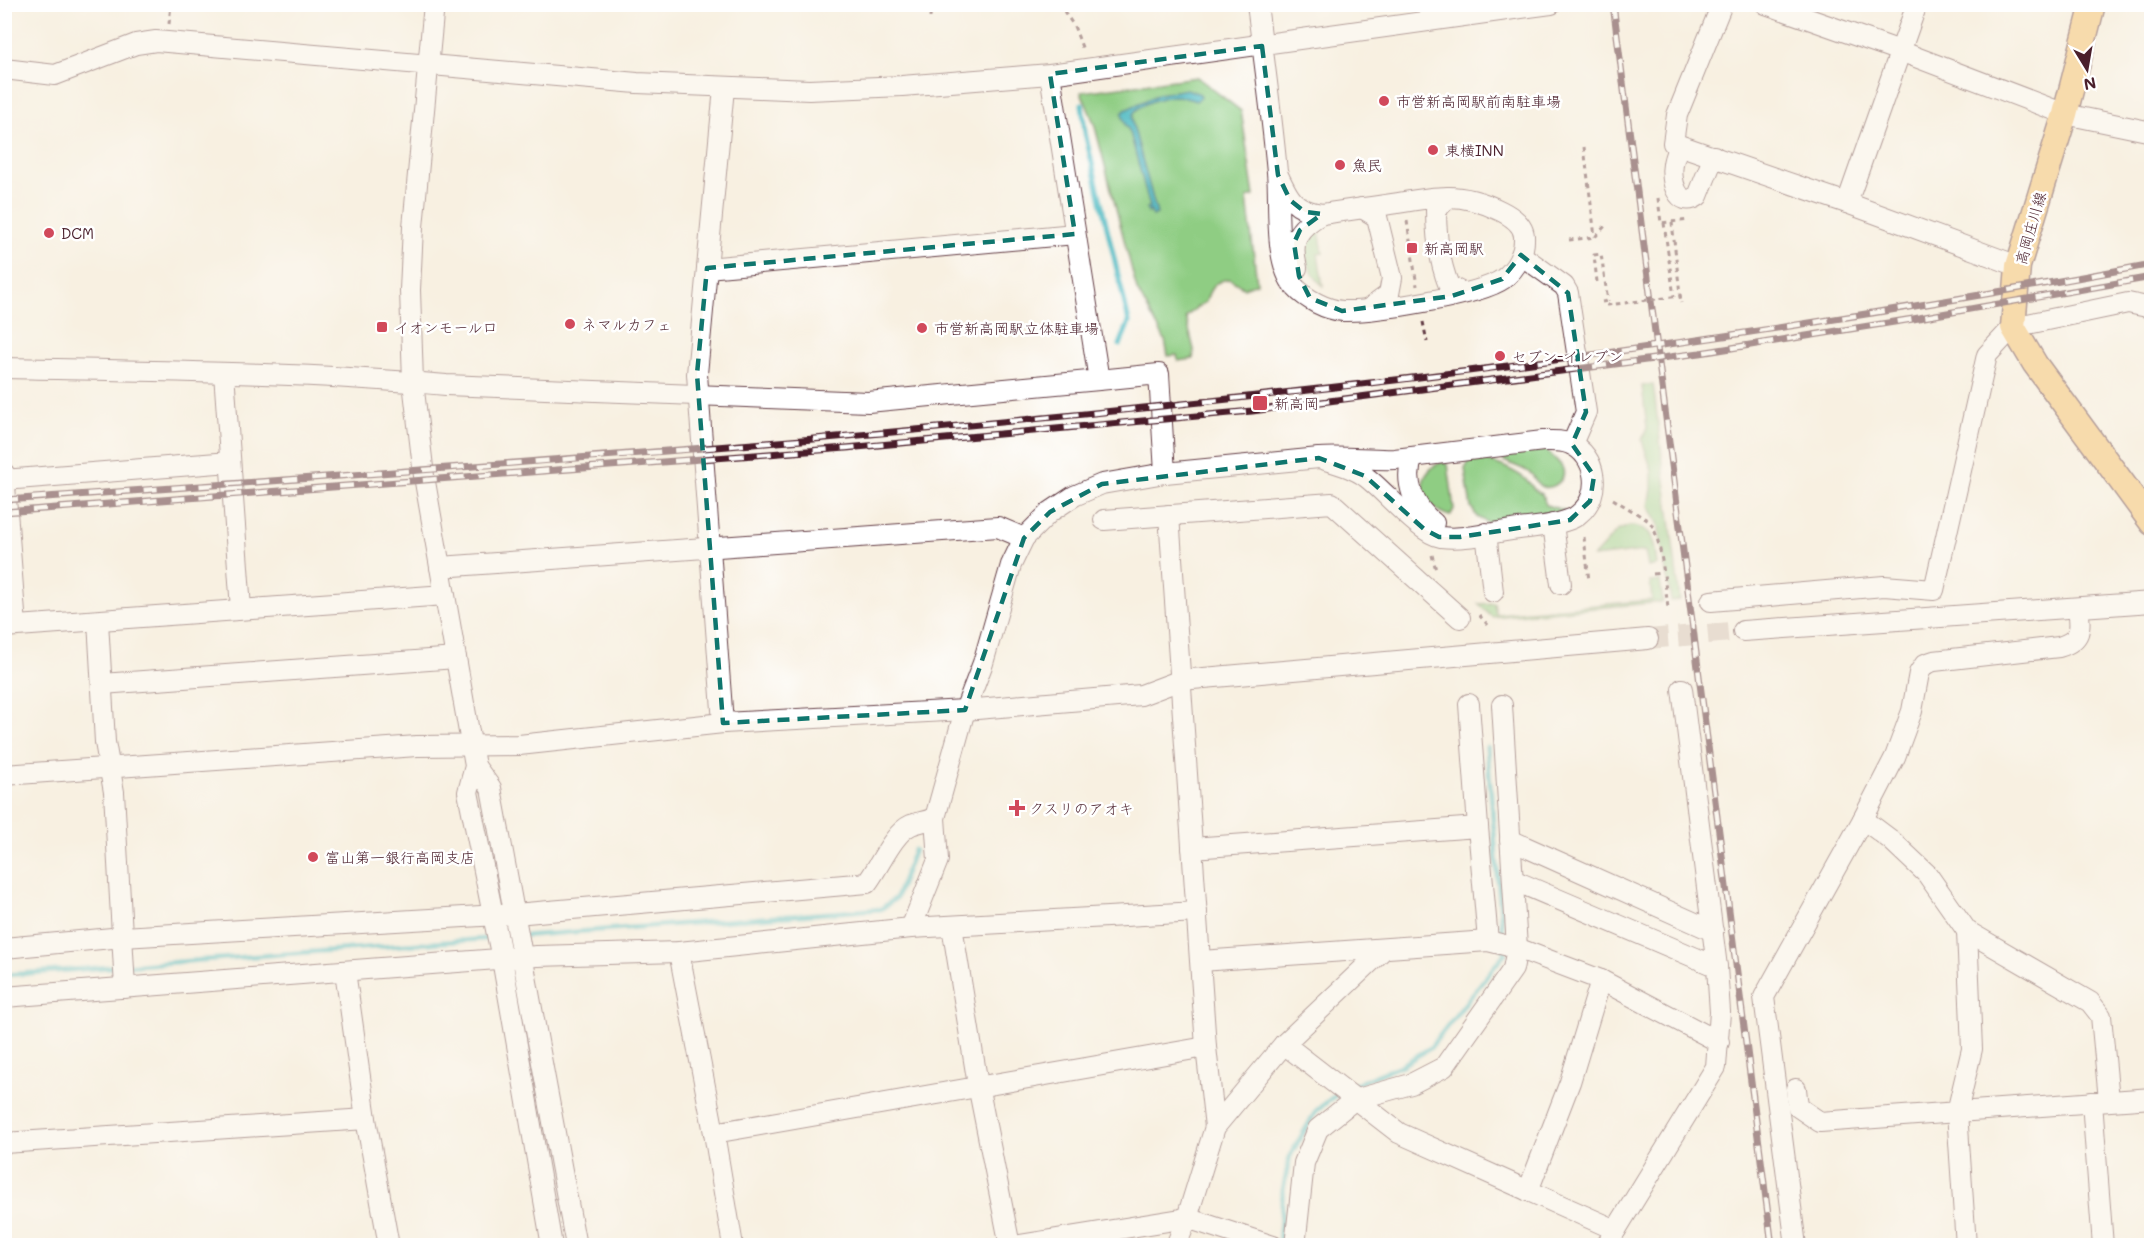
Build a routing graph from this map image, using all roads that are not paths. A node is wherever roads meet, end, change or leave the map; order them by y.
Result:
1 (434, 4) edge
2 (1257, 4) edge
3 (1551, 4) edge
4 (1722, 4) edge
5 (1766, 4) edge
6 (1917, 4) edge
7 (2094, 4) edge
8 (1262, 46) junction
9 (1900, 51) junction
10 (429, 66) junction
11 (4, 69) edge
12 (1050, 74) junction
13 (724, 88) junction
14 (2065, 114) junction
15 (2151, 132) edge
16 (1680, 145) junction
17 (1714, 156) junction
18 (1278, 175) junction
19 (1449, 197) junction
20 (1846, 203) junction
21 (1362, 208) junction
22 (1322, 214) junction
23 (1075, 234) junction
24 (1521, 255) junction
25 (2018, 266) junction
26 (707, 268) junction
27 (1463, 293) junction
28 (1310, 298) junction
29 (1370, 308) junction
30 (2151, 308) edge
31 (2013, 327) junction
32 (4, 368) edge
33 (224, 373) junction
34 (1099, 380) junction
35 (413, 382) junction
36 (699, 394) junction
37 (1572, 444) junction
38 (1413, 457) junction
39 (1319, 459) junction
40 (230, 462) junction
41 (4, 473) edge
42 (1165, 473) junction
43 (5, 480) edge
44 (1169, 515) junction
45 (1104, 520) dead end
46 (2151, 523) edge
47 (1553, 524) junction
48 (1486, 533) junction
49 (1460, 537) junction
50 (1024, 538) junction
51 (709, 547) junction
52 (440, 567) junction
53 (1561, 584) dead end
54 (1493, 592) dead end
55 (445, 596) junction
56 (1711, 601) dead end
57 (2151, 602) edge
58 (2078, 608) junction
59 (241, 609) junction
60 (1460, 618) dead end
61 (98, 621) junction
62 (10, 627) edge
63 (1743, 631) tunnel mouth
64 (1647, 639) tunnel mouth
65 (456, 658) junction
66 (1181, 680) junction
67 (102, 684) junction
68 (1682, 689) dead end
69 (1469, 704) dead end
70 (1502, 705) dead end
71 (965, 710) junction
72 (723, 723) junction
73 (473, 756) junction
74 (110, 768) junction
75 (4, 775) edge
76 (935, 818) junction
77 (1863, 819) junction
78 (1478, 827) junction
79 (1510, 840) junction
80 (1192, 848) junction
81 (1513, 880) junction
82 (1197, 912) junction
83 (516, 918) junction
84 (494, 920) junction
85 (952, 926) junction
86 (911, 928) junction
87 (1713, 931) junction
88 (1967, 931) junction
89 (1490, 941) junction
90 (123, 944) junction
91 (1516, 947) junction
92 (4, 948) edge
93 (1384, 949) junction
94 (522, 952) junction
95 (679, 952) junction
96 (501, 955) junction
97 (1201, 961) junction
98 (1717, 967) junction
99 (345, 971) junction
100 (1601, 980) junction
101 (125, 982) junction
102 (4, 998) edge
103 (1719, 1042) junction
104 (1284, 1044) junction
105 (1206, 1047) junction
106 (978, 1085) junction
107 (1796, 1089) dead end
108 (2151, 1098) edge
109 (1354, 1100) junction
110 (2100, 1101) junction
111 (1957, 1112) junction
112 (366, 1119) junction
113 (1215, 1127) junction
114 (714, 1133) junction
115 (4, 1143) edge
116 (1528, 1191) junction
117 (1186, 1218) junction
118 (1611, 1238) edge
119 (389, 1245) edge
120 (552, 1245) edge
121 (576, 1245) edge
122 (733, 1245) edge
123 (1011, 1245) edge
124 (1176, 1245) edge
125 (1273, 1245) edge
126 (1295, 1245) edge
127 (1796, 1245) edge
128 (1966, 1245) edge
129 (2103, 1245) edge

1 - 10 street
2 - 8 street
3 - 8 street
4 - 16 street
5 - 9 street
6 - 9 street
7 - 14 main road, 高岡庄川線
8 - 12 street
8 - 18 street
9 - 14 street
9 - 20 street
10 - 11 street
10 - 13 street
10 - 35 street
12 - 13 street
12 - 23 street
13 - 26 street
14 - 15 street
14 - 25 main road, 高岡庄川線
16 - 17 street
16 - 17 street
17 - 20 street
18 - 22 street
18 - 28 street
19 - 21 street
19 - 24 street
19 - 27 street
20 - 25 street
21 - 22 street
21 - 29 street
22 - 28 street
23 - 26 street
23 - 34 street
24 - 27 street
24 - 37 street
25 - 31 main road, 高岡庄川線
26 - 36 street
27 - 29 street
28 - 29 street
30 - 31 street
31 - 46 main road
31 - 56 street
32 - 33 street
33 - 35 street
33 - 40 street
34 - 36 street
34 - 42 street
35 - 36 street
35 - 52 street
36 - 51 street
37 - 38 street
37 - 47 street
38 - 39 street
38 - 49 street
39 - 42 street
39 - 49 street
40 - 43 street
40 - 59 street
41 - 43 street
42 - 50 street
43 - 62 street
44 - 45 street
44 - 60 street
44 - 66 street
47 - 48 street
47 - 53 street
48 - 49 street
48 - 54 street
50 - 51 street
50 - 71 street
51 - 52 street
51 - 72 street
52 - 55 street
55 - 59 street
55 - 65 street
57 - 58 street
58 - 63 street
58 - 77 street
59 - 61 street
61 - 62 street
61 - 67 street
64 - 66 street
65 - 67 street
65 - 73 street
66 - 71 street
66 - 80 street
67 - 74 street
68 - 87 street
69 - 78 street
70 - 79 street
71 - 72 street
71 - 76 street
72 - 73 street
73 - 74 street
73 - 83 street
73 - 84 street
74 - 75 street
74 - 90 street
76 - 83 street
76 - 86 street
77 - 88 street
77 - 127 street
78 - 80 street
78 - 89 street
79 - 81 street
79 - 87 street
80 - 82 street
81 - 91 street
81 - 98 street
82 - 85 street
82 - 97 street
83 - 84 street
83 - 94 street
84 - 90 street
84 - 96 street
85 - 86 street
85 - 106 street
86 - 95 street
87 - 98 street
88 - 110 street
88 - 111 street
89 - 91 street
89 - 93 street
90 - 92 street
90 - 101 street
91 - 100 street
91 - 109 street
93 - 97 street
93 - 104 street
94 - 95 street
94 - 96 street
94 - 121 street
95 - 114 street
96 - 99 street
96 - 120 street
97 - 105 street
98 - 103 street
99 - 101 street
99 - 112 street
100 - 103 street
100 - 116 street
101 - 102 street
103 - 118 street
104 - 109 street
104 - 113 street
105 - 106 street
105 - 113 street
106 - 114 street
106 - 123 street
107 - 111 street
108 - 110 street
109 - 116 street
109 - 126 street
110 - 111 street
110 - 129 street
111 - 128 street
112 - 115 street
112 - 119 street
113 - 117 street
114 - 122 street
116 - 118 street
117 - 123 street
117 - 124 street
117 - 125 street

